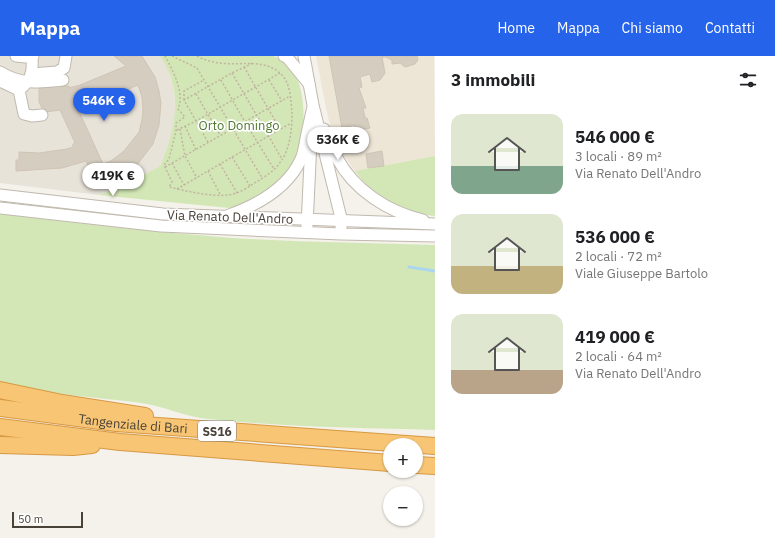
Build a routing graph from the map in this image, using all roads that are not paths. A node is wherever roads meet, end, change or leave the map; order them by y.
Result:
1 (16, 56) edge
2 (33, 56) edge
3 (66, 56) edge
4 (284, 56) edge
5 (304, 56) edge
6 (0, 72) edge
7 (62, 80) dead end
8 (0, 82) edge
9 (26, 82) junction
10 (310, 84) junction
11 (313, 105) junction
12 (42, 115) dead end
13 (0, 195) edge
14 (0, 208) edge
15 (225, 217) junction
16 (307, 220) junction
17 (342, 222) junction
18 (435, 223) edge
19 (307, 232) junction
20 (341, 234) junction
21 (435, 236) edge
22 (0, 390) edge
23 (0, 408) edge
24 (0, 427) edge
25 (180, 428) junction
26 (120, 442) junction
27 (0, 445) edge
28 (435, 446) edge
29 (383, 462) edge
30 (423, 465) edge
31 (435, 466) edge

1 - 2 street
2 - 9 street
3 - 9 street
4 - 10 street
5 - 10 street
6 - 9 street
7 - 9 street
8 - 9 street
9 - 12 street
10 - 11 street
11 - 15 street
11 - 16 street
11 - 17 street
11 - 18 street
13 - 15 street, Via Renato Dell'Andro
14 - 19 street, Via Renato Dell'Andro
15 - 16 street, Via Renato Dell'Andro
16 - 17 street, Via Renato Dell'Andro
16 - 19 street
17 - 18 street, Via Renato Dell'Andro
17 - 20 street
19 - 20 street, Via Renato Dell'Andro
20 - 21 street, Via Renato Dell'Andro
22 - 25 highway
23 - 25 highway, Tangenziale di Bari / SS16
24 - 26 highway, Tangenziale di Bari / SS16
25 - 28 highway, Tangenziale di Bari / SS16
26 - 27 highway
26 - 29 highway, Tangenziale di Bari / SS16
30 - 31 highway

